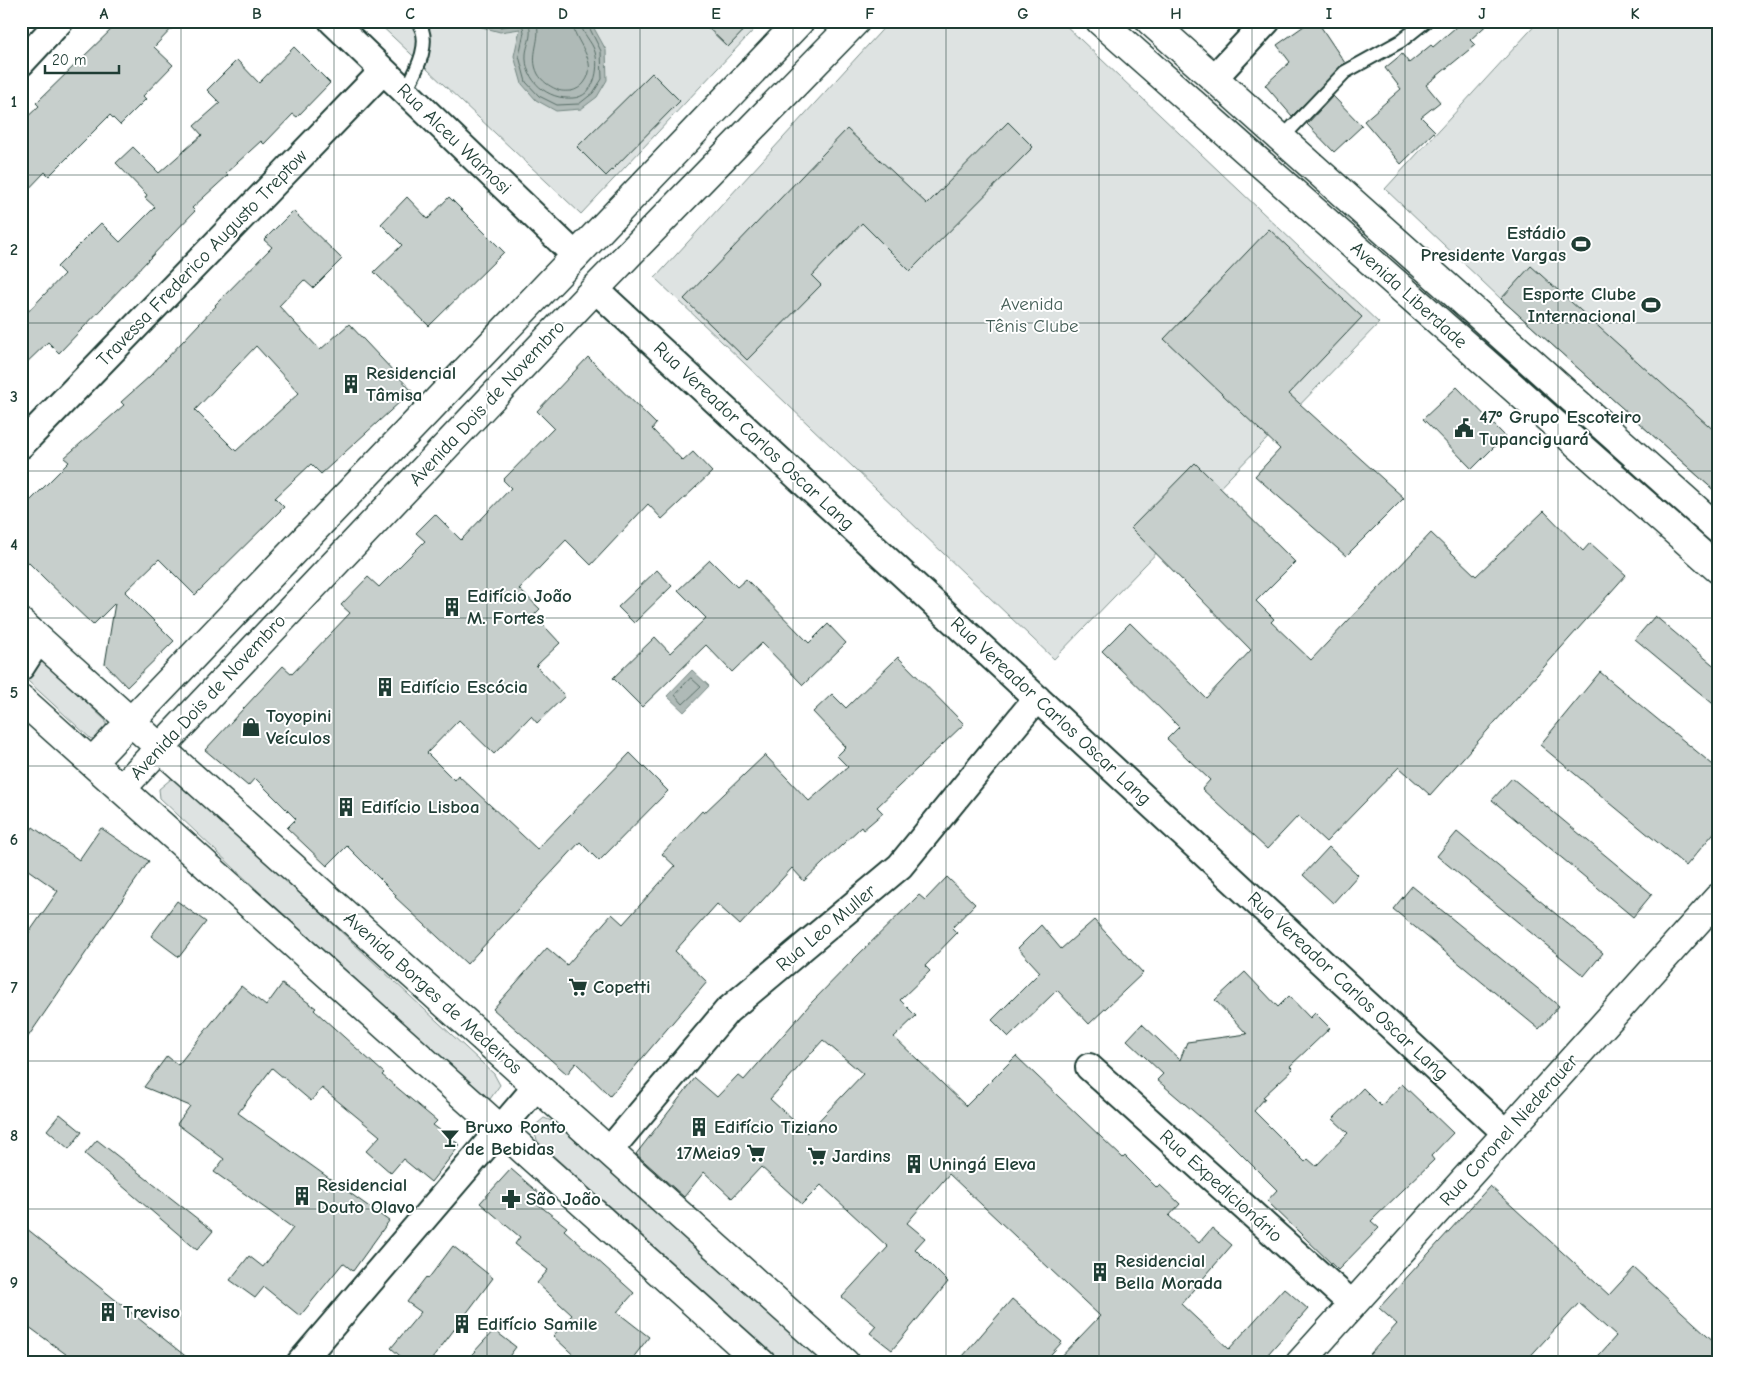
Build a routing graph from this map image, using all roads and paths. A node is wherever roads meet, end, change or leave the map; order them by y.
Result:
1 (60, 21) edge
2 (332, 21) edge
3 (417, 21) edge
4 (800, 21) edge
5 (856, 21) edge
6 (1100, 21) edge
7 (1150, 21) edge
8 (1267, 21) edge
9 (1426, 21) edge
10 (21, 63) edge
11 (383, 71) junction
12 (1214, 78) junction
13 (405, 92) junction
14 (1281, 139) junction
15 (576, 256) junction
16 (595, 289) junction
17 (21, 445) edge
18 (1718, 529) edge
19 (1718, 569) edge
20 (30, 631) edge
21 (21, 667) edge
22 (1037, 698) junction
23 (21, 699) edge
24 (131, 721) junction
25 (160, 747) junction
26 (92, 762) junction
27 (121, 789) junction
28 (1718, 898) edge
29 (1089, 1067) dead end
30 (537, 1086) junction
31 (500, 1129) junction
32 (1506, 1133) junction
33 (609, 1151) junction
34 (1352, 1304) junction
35 (300, 1363) edge
36 (761, 1363) edge
37 (844, 1363) edge
38 (1300, 1363) edge

1 - 10 street
2 - 11 street, Rua Alceu Wamosi
3 - 13 lane
4 - 15 street, Avenida Dois de Novembro
5 - 16 street, Avenida Dois de Novembro
6 - 19 street, Avenida Liberdade
7 - 12 street, Avenida Liberdade
8 - 12 street
9 - 14 lane
11 - 13 street, Rua Alceu Wamosi
11 - 17 street, Travessa Frederico Augusto Treptow
12 - 14 street, Avenida Liberdade
13 - 15 street, Rua Alceu Wamosi
14 - 18 street, Avenida Liberdade
15 - 16 street
15 - 24 street, Avenida Dois de Novembro
16 - 22 street, Rua Vereador Carlos Oscar Lang
16 - 25 street, Avenida Dois de Novembro
20 - 21 street
20 - 24 street, Avenida Borges de Medeiros
22 - 32 street, Rua Vereador Carlos Oscar Lang
22 - 33 street, Rua Leo Muller
23 - 26 street
24 - 25 street, Avenida Borges de Medeiros
24 - 26 street, Avenida Dois de Novembro
25 - 27 street, Avenida Dois de Novembro
25 - 30 street, Avenida Borges de Medeiros
26 - 27 street
27 - 31 street
28 - 32 street, Rua Coronel Niederauer
29 - 34 street, Rua Expedicionário
30 - 31 street
30 - 33 street, Avenida Borges de Medeiros
31 - 35 street
31 - 36 street
32 - 34 street, Rua Coronel Niederauer
33 - 37 street, Avenida Borges de Medeiros
34 - 38 street, Rua Coronel Niederauer

